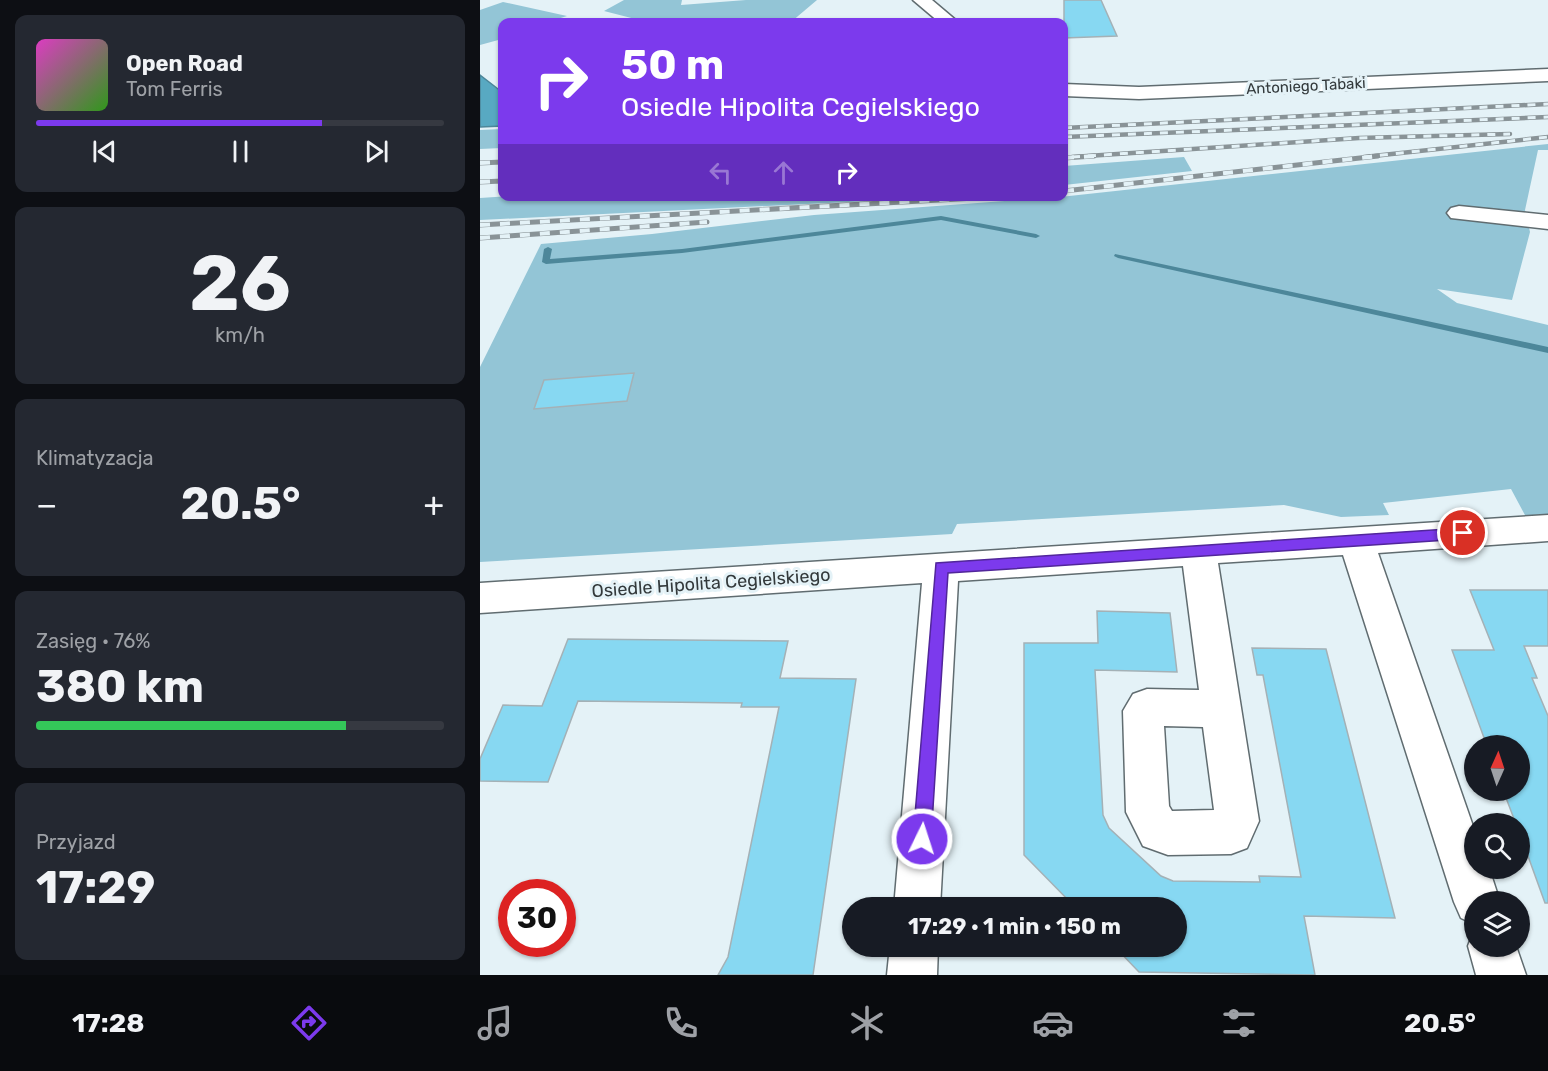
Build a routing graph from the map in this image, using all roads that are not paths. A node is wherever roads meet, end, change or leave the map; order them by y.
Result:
1 (902, 0) edge
2 (921, 0) edge
3 (923, 18) edge
4 (944, 18) edge
5 (1548, 75) edge
6 (1068, 90) edge
7 (1459, 213) dead end
8 (1548, 222) edge
9 (1548, 528) edge
10 (1356, 541) junction
11 (1199, 550) junction
12 (941, 567) junction
13 (480, 598) edge
14 (1221, 709) dead end
15 (1473, 891) edge
16 (918, 897) edge
17 (913, 957) edge
18 (1495, 957) edge
19 (912, 975) edge
20 (1501, 975) edge

1 - 3 street
2 - 4 street
5 - 6 street, Antoniego Tabaki
7 - 8 street
9 - 10 street, Osiedle Hipolita Cegielskiego
10 - 11 street, Osiedle Hipolita Cegielskiego
10 - 15 street
11 - 12 street, Osiedle Hipolita Cegielskiego
11 - 14 street
12 - 13 street, Osiedle Hipolita Cegielskiego
12 - 16 street
17 - 19 street
18 - 20 street

